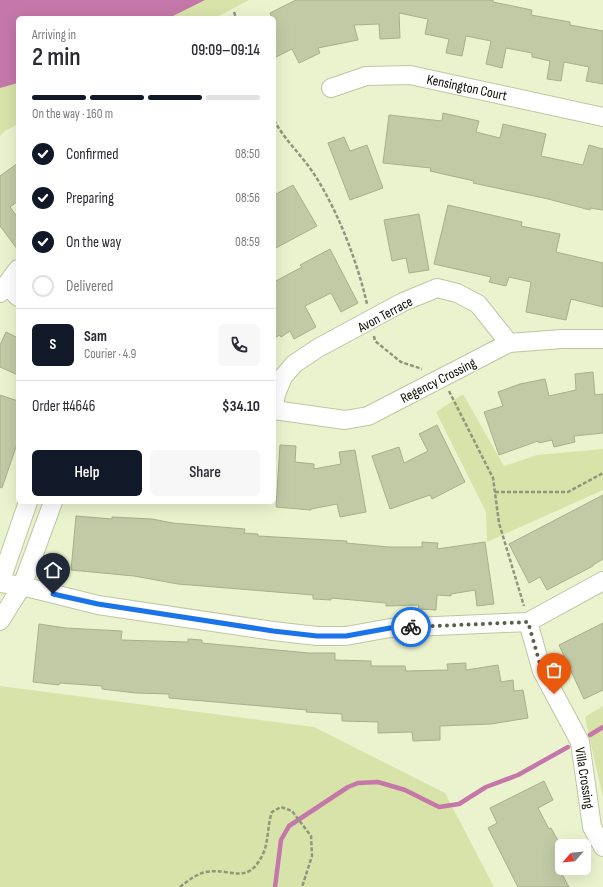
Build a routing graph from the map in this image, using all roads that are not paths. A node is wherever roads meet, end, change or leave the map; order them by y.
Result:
1 (331, 88) dead end
2 (603, 117) edge
3 (16, 274) edge
4 (8, 292) edge
5 (603, 340) edge
6 (509, 342) junction
7 (276, 394) edge
8 (276, 408) edge
9 (27, 504) edge
10 (52, 504) edge
11 (603, 581) edge
12 (0, 583) edge
13 (22, 586) junction
14 (0, 621) edge
15 (528, 622) junction
16 (603, 847) edge

1 - 2 street, Kensington Court
3 - 4 street
5 - 6 street, Regency Crossing
6 - 7 street, Avon Terrace
6 - 8 street, Regency Crossing
9 - 12 street
10 - 13 street
11 - 15 street
12 - 13 street
13 - 14 street
13 - 15 street
15 - 16 street, Villa Crossing

